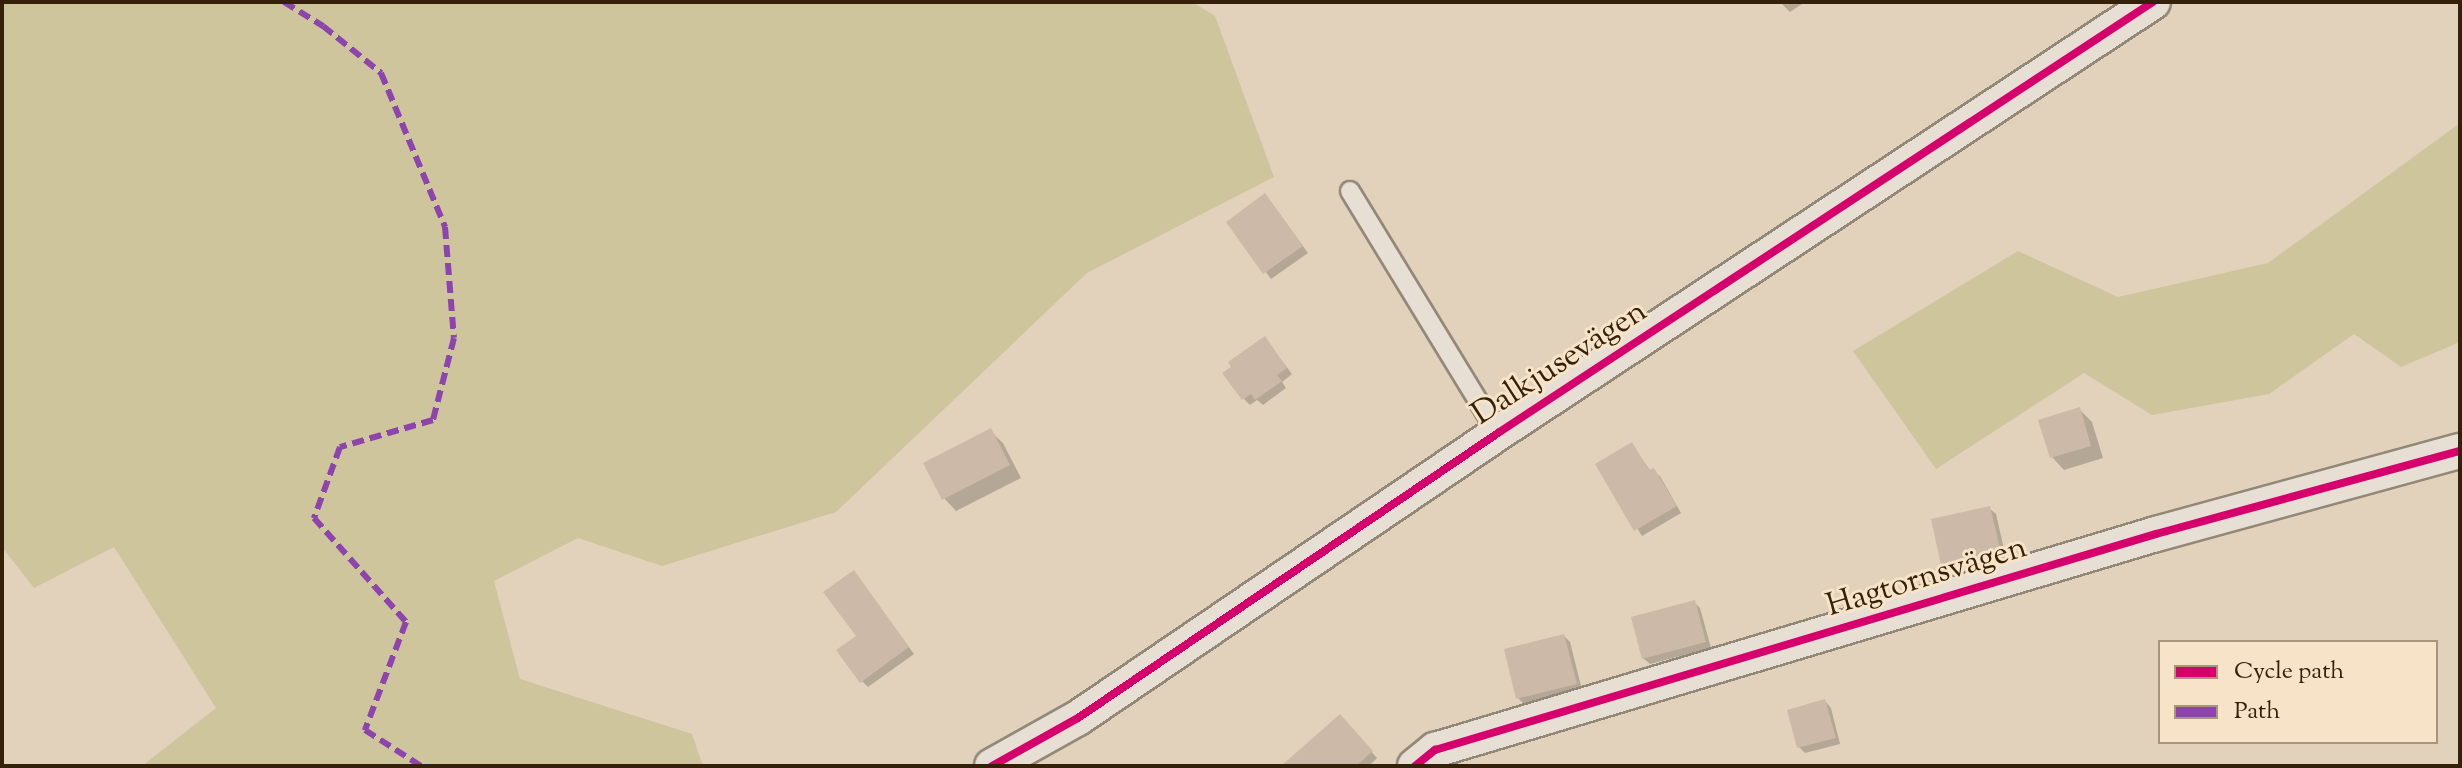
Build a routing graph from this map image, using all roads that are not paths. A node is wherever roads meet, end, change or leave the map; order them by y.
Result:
1 (2153, 2) edge
2 (1350, 191) dead end
3 (1498, 433) junction
4 (2460, 451) edge
5 (992, 766) edge
6 (1415, 766) edge

1 - 3 street, Dalkjusevägen
2 - 3 lane
3 - 5 street, Dalkjusevägen
4 - 6 street, Hagtornsvägen

